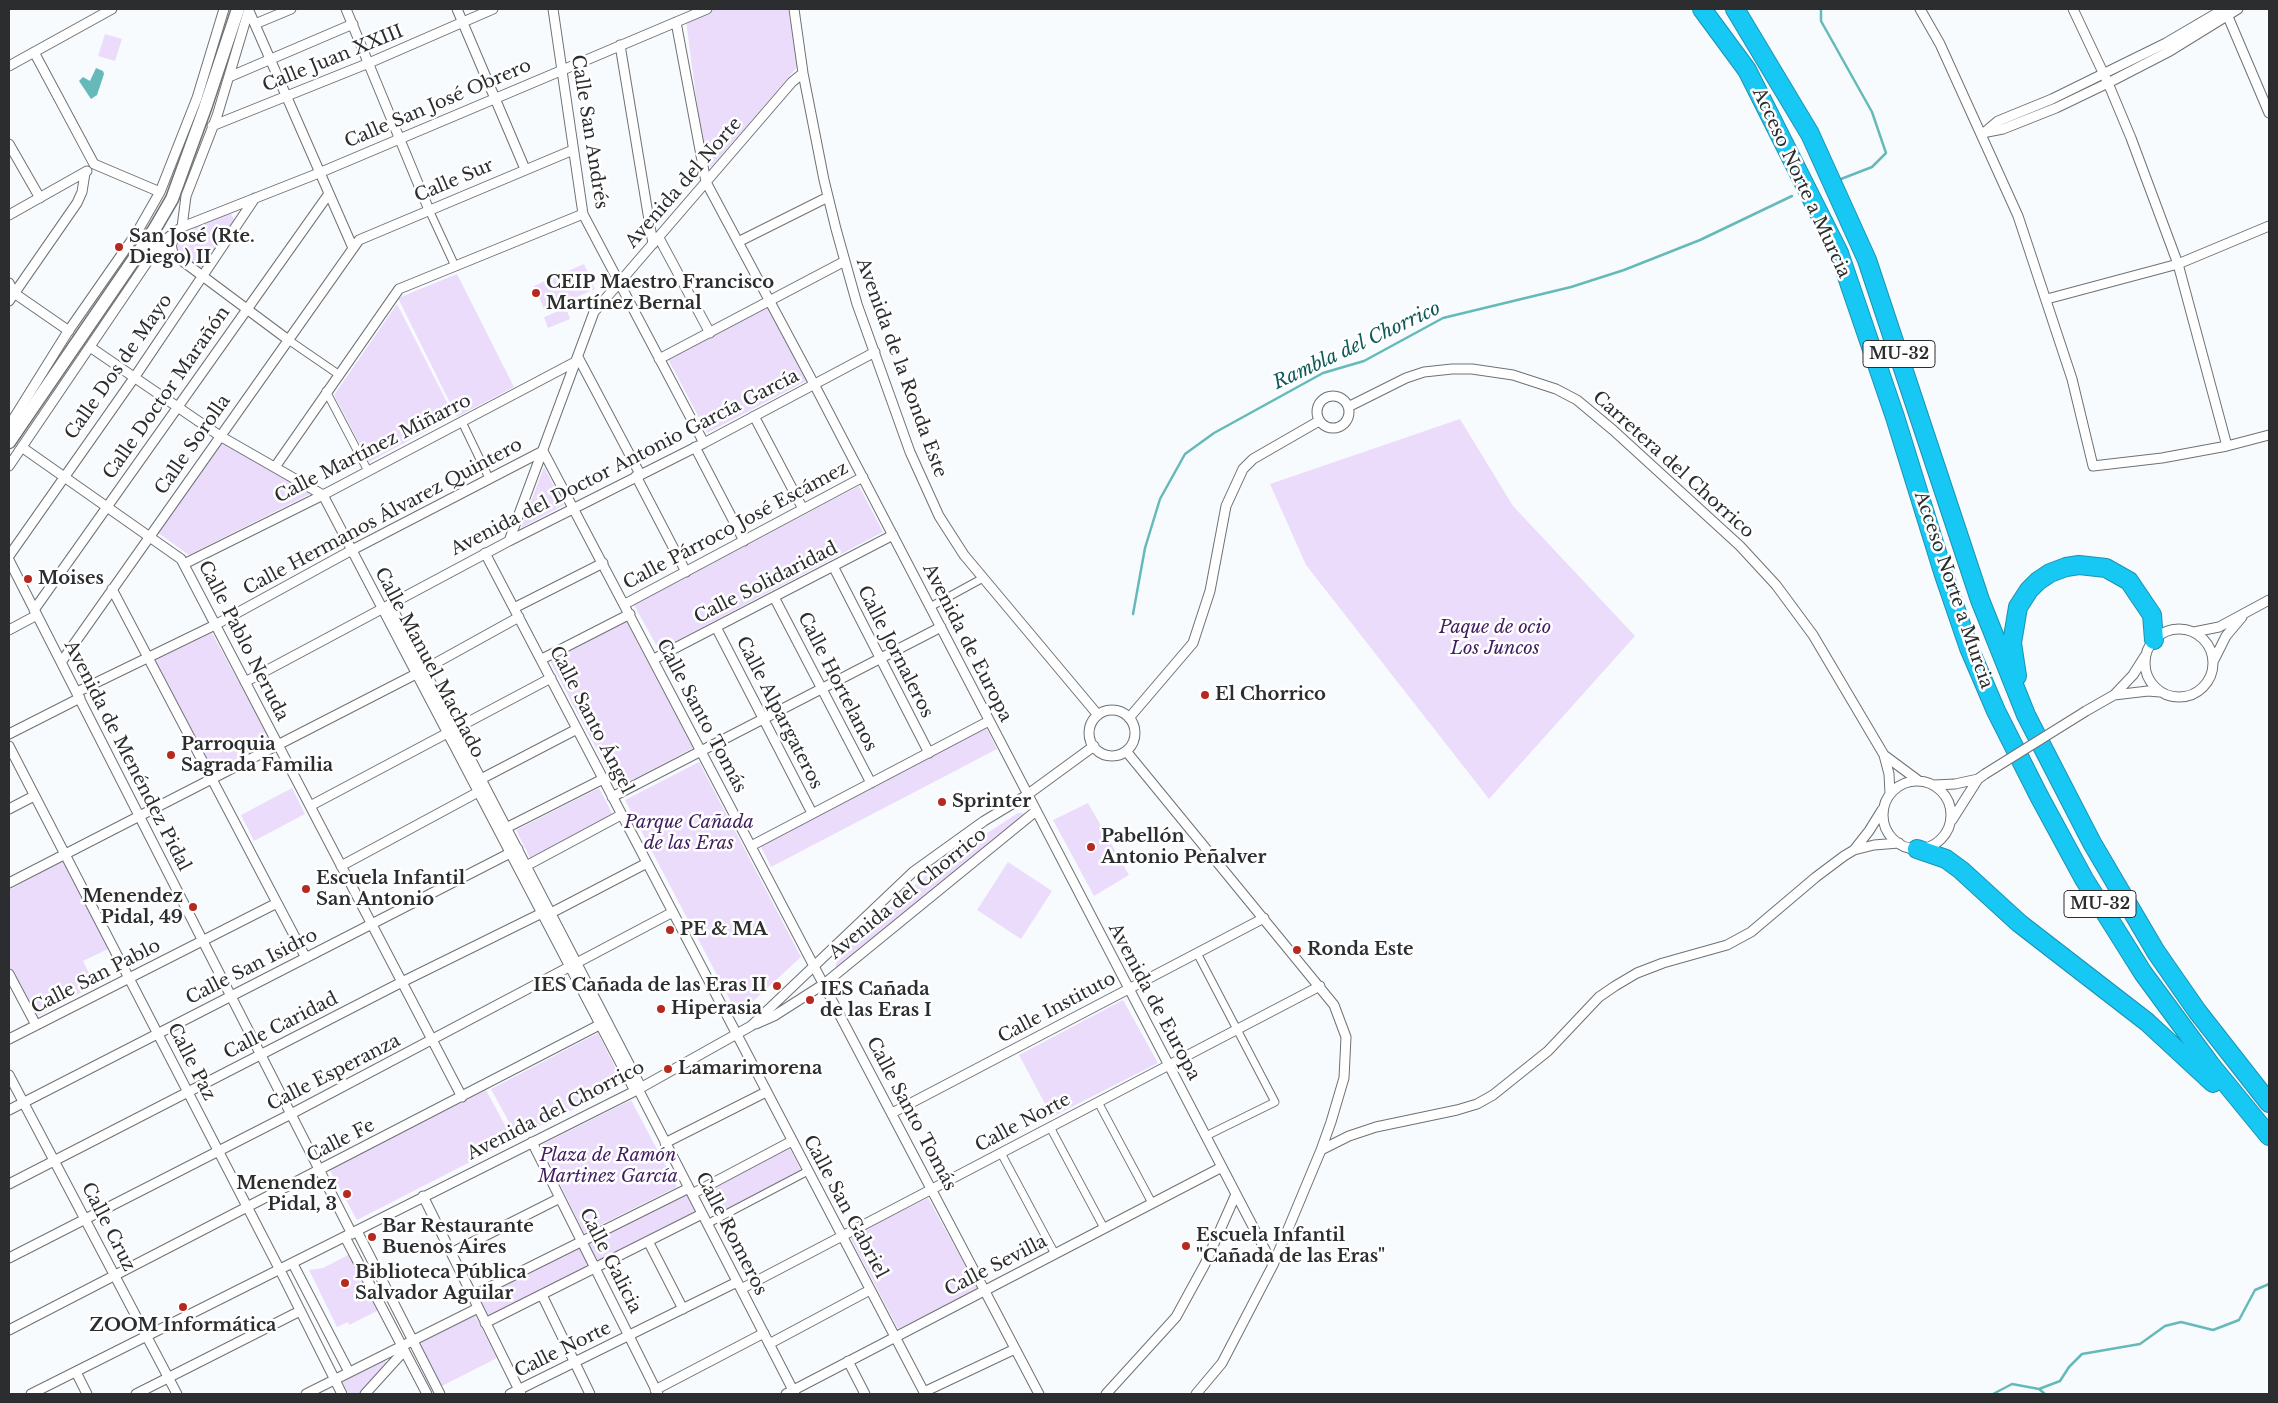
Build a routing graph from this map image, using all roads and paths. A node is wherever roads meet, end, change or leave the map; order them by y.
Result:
1 (112, 9) edge
2 (291, 9) edge
3 (346, 9) edge
4 (456, 9) edge
5 (491, 9) edge
6 (553, 9) edge
7 (706, 9) edge
8 (794, 9) edge
9 (1702, 9) edge
10 (1735, 9) edge
11 (1920, 9) edge
12 (2073, 9) edge
13 (2238, 9) edge
14 (239, 10) edge
15 (2226, 11) edge
16 (463, 22) junction
17 (676, 22) junction
18 (255, 24) junction
19 (353, 24) junction
20 (620, 45) junction
21 (34, 52) junction
22 (270, 60) junction
23 (369, 63) junction
24 (9, 66) edge
25 (562, 69) junction
26 (803, 74) junction
27 (229, 77) junction
28 (2106, 79) junction
29 (286, 96) junction
30 (494, 97) junction
31 (2269, 113) edge
32 (212, 126) junction
33 (1982, 133) junction
34 (400, 137) junction
35 (9, 144) edge
36 (573, 150) junction
37 (94, 164) junction
38 (525, 169) junction
39 (85, 173) junction
40 (319, 173) junction
41 (706, 182) junction
42 (160, 192) junction
43 (328, 195) junction
44 (256, 197) junction
45 (828, 197) junction
46 (40, 198) junction
47 (430, 210) junction
48 (583, 214) junction
49 (9, 215) edge
50 (2269, 226) edge
51 (182, 227) junction
52 (656, 241) junction
53 (738, 242) junction
54 (171, 244) junction
55 (353, 248) junction
56 (135, 258) junction
57 (845, 261) junction
58 (2178, 264) junction
59 (455, 266) junction
60 (202, 276) junction
61 (9, 283) edge
62 (619, 284) junction
63 (14, 292) junction
64 (2047, 299) junction
65 (9, 301) edge
66 (770, 301) junction
67 (246, 309) junction
68 (69, 331) junction
69 (710, 332) junction
70 (287, 339) junction
71 (90, 347) junction
72 (875, 352) junction
73 (659, 359) junction
74 (577, 360) junction
75 (338, 374) junction
76 (134, 378) junction
77 (814, 384) junction
78 (326, 391) junction
79 (177, 407) junction
80 (1348, 407) junction
81 (754, 416) junction
82 (1319, 421) junction
83 (462, 422) junction
84 (9, 426) edge
85 (2269, 435) edge
86 (220, 436) junction
87 (9, 442) edge
88 (704, 443) junction
89 (2227, 446) junction
90 (694, 447) junction
91 (23, 448) junction
92 (543, 451) junction
93 (9, 466) edge
94 (274, 467) junction
95 (368, 471) junction
96 (638, 475) junction
97 (64, 476) junction
98 (863, 477) junction
99 (489, 478) junction
100 (323, 494) junction
101 (107, 507) junction
102 (574, 507) junction
103 (803, 509) junction
104 (893, 535) junction
105 (150, 536) junction
106 (744, 540) junction
107 (509, 541) junction
108 (352, 550) junction
109 (485, 554) junction
110 (9, 556) edge
111 (9, 560) edge
112 (603, 563) junction
113 (184, 564) junction
114 (833, 566) junction
115 (686, 572) junction
116 (984, 578) junction
117 (112, 589) junction
118 (774, 597) junction
119 (2269, 600) edge
120 (625, 604) junction
121 (386, 606) junction
122 (930, 607) junction
123 (36, 613) junction
124 (517, 613) junction
125 (630, 614) junction
126 (2244, 615) junction
127 (215, 625) junction
128 (716, 627) junction
129 (940, 627) junction
130 (9, 630) edge
131 (2194, 632) junction
132 (2150, 648) junction
133 (149, 657) junction
134 (879, 658) junction
135 (542, 660) junction
136 (654, 660) junction
137 (2214, 660) junction
138 (62, 661) junction
139 (420, 672) junction
140 (551, 678) junction
141 (245, 682) junction
142 (822, 688) junction
143 (2162, 692) junction
144 (79, 695) junction
145 (2114, 695) junction
146 (2026, 715) junction
147 (1098, 716) junction
148 (1129, 718) junction
149 (763, 719) junction
150 (989, 721) junction
151 (577, 729) junction
152 (451, 731) junction
153 (9, 734) edge
154 (278, 745) junction
155 (9, 746) edge
156 (1094, 746) junction
157 (701, 751) junction
158 (1126, 751) junction
159 (929, 753) junction
160 (1884, 755) junction
161 (1981, 777) junction
162 (213, 778) junction
163 (481, 779) junction
164 (603, 779) junction
165 (1919, 781) junction
166 (871, 783) junction
167 (1934, 785) junction
168 (482, 790) junction
169 (1027, 794) junction
170 (1890, 794) junction
171 (34, 796) junction
172 (612, 797) junction
173 (310, 806) junction
174 (1884, 806) junction
175 (9, 809) edge
176 (1036, 811) junction
177 (812, 813) junction
178 (621, 815) junction
179 (139, 816) junction
180 (1950, 822) junction
181 (506, 828) junction
182 (1899, 843) junction
183 (751, 846) junction
184 (1917, 849) junction
185 (1854, 850) junction
186 (514, 851) junction
187 (65, 854) junction
188 (647, 863) junction
189 (341, 866) junction
190 (526, 866) junction
191 (9, 883) edge
192 (278, 903) junction
193 (672, 912) junction
194 (546, 913) junction
195 (1264, 918) junction
196 (372, 924) junction
197 (203, 941) junction
198 (1197, 953) junction
199 (306, 958) junction
200 (574, 966) junction
201 (814, 966) junction
202 (9, 974) edge
203 (129, 978) junction
204 (402, 982) junction
205 (824, 984) junction
206 (1320, 986) junction
207 (1129, 989) junction
208 (231, 996) junction
209 (604, 1023) junction
210 (36, 1025) junction
211 (751, 1026) junction
212 (1237, 1030) junction
213 (158, 1034) junction
214 (736, 1034) junction
215 (9, 1039) edge
216 (432, 1041) junction
217 (261, 1054) junction
218 (1169, 1066) junction
219 (9, 1075) edge
220 (638, 1089) junction
221 (188, 1092) junction
222 (766, 1092) junction
223 (2234, 1094) junction
224 (462, 1097) junction
225 (1098, 1102) junction
226 (2269, 1103) edge
227 (23, 1104) junction
228 (9, 1110) edge
229 (892, 1113) junction
230 (291, 1114) junction
231 (1050, 1127) junction
232 (1206, 1136) junction
233 (2269, 1136) edge
234 (792, 1141) junction
235 (532, 1142) junction
236 (665, 1143) junction
237 (1321, 1150) junction
238 (219, 1151) junction
239 (1001, 1153) junction
240 (55, 1160) junction
241 (1222, 1167) junction
242 (319, 1170) junction
243 (808, 1171) junction
244 (9, 1184) edge
245 (932, 1189) junction
246 (690, 1191) junction
247 (1236, 1194) junction
248 (422, 1196) junction
249 (560, 1198) junction
250 (1152, 1203) junction
251 (248, 1206) junction
252 (702, 1214) junction
253 (85, 1220) junction
254 (707, 1224) junction
255 (1104, 1228) junction
256 (351, 1234) junction
257 (842, 1237) junction
258 (581, 1241) junction
259 (648, 1241) junction
260 (451, 1253) junction
261 (1055, 1254) junction
262 (9, 1258) edge
263 (293, 1264) junction
264 (1273, 1265) junction
265 (595, 1268) junction
266 (280, 1270) junction
267 (114, 1275) junction
268 (739, 1286) junction
269 (870, 1290) junction
270 (985, 1290) junction
271 (542, 1295) junction
272 (472, 1296) junction
273 (478, 1308) junction
274 (683, 1309) junction
275 (300, 1311) junction
276 (485, 1323) junction
277 (9, 1330) edge
278 (764, 1333) junction
279 (629, 1336) junction
280 (895, 1336) junction
281 (147, 1337) junction
282 (412, 1340) junction
283 (769, 1344) junction
284 (403, 1348) junction
285 (1016, 1349) junction
286 (848, 1362) junction
287 (576, 1363) junction
288 (76, 1372) junction
289 (349, 1372) junction
290 (168, 1378) junction
291 (334, 1380) junction
292 (42, 1392) edge
293 (520, 1392) edge
294 (657, 1392) edge
295 (792, 1393) edge
296 (924, 1393) edge
297 (31, 1394) edge
298 (87, 1394) edge
299 (136, 1394) edge
300 (177, 1394) edge
301 (306, 1394) edge
302 (342, 1394) edge
303 (365, 1394) edge
304 (427, 1394) edge
305 (440, 1394) edge
306 (510, 1394) edge
307 (590, 1394) edge
308 (865, 1394) edge
309 (1039, 1394) edge
310 (1106, 1394) edge
311 (1196, 1394) edge

1 - 21 street
2 - 18 street
3 - 19 street
4 - 16 street
5 - 16 street, Calle Juan XXIII
6 - 25 street, Calle San Andrés
7 - 17 street, Calle San José Obrero
8 - 26 street, Avenida de la Ronda Este
9 - 223 highway, Acceso Norte a Murcia / MU-32
10 - 146 highway, Acceso Norte a Murcia / MU-32
11 - 33 street
12 - 28 street
13 - 15 street
14 - 18 street
14 - 27 street
14 - 42 street
14 - 56 main road
15 - 28 street
15 - 31 street
16 - 23 street, Calle Juan XXIII
16 - 30 street
17 - 20 street, Calle San José Obrero
17 - 41 street, Avenida de Europa
18 - 22 street
19 - 22 street
19 - 23 street
20 - 25 street, Calle San José Obrero
20 - 52 street
21 - 24 street
21 - 37 street
22 - 27 street
22 - 29 street
23 - 29 street, Calle Juan XXIII
23 - 34 street
25 - 30 street, Calle San José Obrero
25 - 36 street, Calle San Andrés
26 - 41 street, Avenida del Norte
26 - 45 street, Avenida de la Ronda Este
27 - 32 street
28 - 33 street
28 - 58 street
29 - 32 street, Calle Juan XXIII
29 - 40 street
30 - 34 street, Calle San José Obrero
30 - 38 street
32 - 51 street
33 - 64 street
34 - 40 street, Calle San José Obrero
34 - 47 street
35 - 46 street
36 - 38 street, Calle Sur
36 - 48 street, Calle San Andrés
37 - 39 street
37 - 42 street
38 - 47 street, Calle Sur
39 - 46 street
39 - 63 street
40 - 43 street
40 - 44 street, Calle San José Obrero
41 - 52 street, Avenida del Norte
41 - 53 street, Avenida de Europa
42 - 68 street
43 - 55 street
43 - 67 street, Calle Doctor Marañón
44 - 51 street, Calle San José Obrero
44 - 60 street, Calle Dos de Mayo
45 - 53 street
45 - 57 street, Avenida de la Ronda Este
46 - 49 street
47 - 55 street, Calle Sur
47 - 59 street
48 - 59 street
48 - 62 street, Calle San Andrés
50 - 58 street
51 - 54 street
51 - 56 street, Calle San José Obrero
52 - 62 street, Avenida del Norte
52 - 69 street
53 - 66 street, Avenida de Europa
54 - 60 street
54 - 71 street
55 - 70 street, Calle Sorolla
56 - 87 main road
57 - 66 street
57 - 72 street, Avenida de la Ronda Este
58 - 64 street
58 - 89 street
59 - 75 street
60 - 67 street
60 - 76 street, Calle Dos de Mayo
61 - 63 street
62 - 73 street, Calle San Andrés
62 - 74 street, Avenida del Norte
63 - 65 street
63 - 68 street
64 - 89 street
66 - 69 street
66 - 77 street, Avenida de Europa
67 - 70 street
67 - 79 street, Calle Doctor Marañón
68 - 84 street
69 - 73 street
70 - 75 street
70 - 86 street, Calle Sorolla
71 - 76 street
71 - 91 street
72 - 77 street, Avenida del Doctor Antonio García García
72 - 116 street, Avenida de la Ronda Este
73 - 88 street, Calle San Andrés
74 - 83 street, Calle Martínez Miñarro
74 - 92 street, Avenida del Norte
74 - 96 street
75 - 78 street
76 - 79 street
76 - 97 street, Calle Dos de Mayo
77 - 81 street, Avenida del Doctor Antonio García García
77 - 98 street, Avenida de Europa
78 - 94 street
78 - 95 street
79 - 86 street
79 - 101 street, Calle Doctor Marañón
80 - 82 street
80 - 82 street
80 - 160 street, Carretera del Chorrico
81 - 88 street, Avenida del Doctor Antonio García García
81 - 103 street
82 - 148 street
83 - 95 street, Calle Martínez Miñarro
83 - 99 street
85 - 89 street
86 - 94 street
86 - 105 street, Calle Sorolla
88 - 90 street, Avenida del Doctor Antonio García García
90 - 96 street, Avenida del Doctor Antonio García García
90 - 106 street
91 - 93 street
91 - 97 street, Calle Pablo Neruda
92 - 99 street, Calle Hermanos Álvarez Quintero
92 - 102 street, Calle Santo Tomás
92 - 107 street, Avenida del Norte
94 - 100 street
95 - 100 street, Calle Martínez Miñarro
96 - 102 street, Avenida del Doctor Antonio García García
96 - 115 street
97 - 101 street, Calle Pablo Neruda
97 - 110 street, Calle Dos de Mayo
98 - 103 street, Calle Párroco José Escámez
98 - 104 street, Avenida de Europa
99 - 108 street, Calle Hermanos Álvarez Quintero
100 - 108 street, Calle Manuel Machado
100 - 113 street, Calle Martínez Miñarro
101 - 105 street, Calle Pablo Neruda
101 - 123 street, Calle Doctor Marañón
102 - 107 street, Avenida del Doctor Antonio García García
102 - 112 street, Calle Santo Tomás
103 - 106 street, Calle Párroco José Escámez
104 - 114 street, Calle Solidaridad
104 - 122 street, Avenida de Europa
105 - 113 street, Calle Pablo Neruda
105 - 117 street, Calle Sorolla
106 - 115 street, Calle Párroco José Escámez
107 - 109 street, Avenida del Doctor Antonio García García
108 - 121 street, Calle Manuel Machado
108 - 127 street, Calle Hermanos Álvarez Quintero
109 - 121 street, Avenida del Doctor Antonio García García
109 - 124 street, Calle Santo Ángel
111 - 123 street, Avenida de Menéndez Pidal
112 - 120 street, Calle Santo Tomás
112 - 124 street
113 - 127 street, Calle Pablo Neruda
114 - 118 street, Calle Solidaridad
114 - 134 street, Calle Jornaleros
115 - 120 street, Calle Párroco José Escámez
116 - 122 street
116 - 147 street, Avenida de la Ronda Este
117 - 133 street
117 - 138 street, Calle Sorolla
118 - 128 street, Calle Solidaridad
118 - 142 street, Calle Hortelanos
119 - 126 street
120 - 125 street, Calle Santo Tomás
121 - 139 street, Calle Manuel Machado
121 - 141 street, Avenida del Doctor Antonio García García
122 - 129 street, Avenida de Europa
123 - 130 street
123 - 138 street, Avenida de Menéndez Pidal
124 - 135 street, Calle Santo Ángel
124 - 139 street
125 - 135 street
125 - 136 street, Calle Santo Tomás
126 - 131 street
126 - 137 street
127 - 133 street, Calle Hermanos Álvarez Quintero
127 - 141 street, Calle Pablo Neruda
128 - 136 street, Calle Solidaridad
128 - 149 street, Calle Alpargateros
129 - 134 street
129 - 150 street, Avenida de Europa
131 - 132 street
131 - 137 street
132 - 143 street
132 - 145 street
132 - 146 highway
133 - 144 street, Calle Hermanos Álvarez Quintero
133 - 162 street
134 - 142 street
134 - 159 street, Calle Jornaleros
135 - 140 street, Calle Santo Ángel
136 - 157 street, Calle Santo Tomás
137 - 143 street
138 - 144 street, Avenida de Menéndez Pidal
139 - 152 street, Calle Manuel Machado
139 - 154 street
140 - 151 street, Calle Santo Ángel
140 - 152 street
141 - 154 street, Calle Pablo Neruda
142 - 149 street
142 - 166 street, Calle Hortelanos
143 - 145 street
144 - 153 street, Calle Hermanos Álvarez Quintero
144 - 179 street, Avenida de Menéndez Pidal
145 - 161 street, bridge
146 - 226 highway, Acceso Norte a Murcia / MU-32
147 - 148 street
147 - 156 street
148 - 158 street
149 - 157 street
149 - 177 street, Calle Alpargateros
150 - 159 street
150 - 169 street, Avenida de Europa
151 - 163 street
151 - 164 street, Calle Santo Ángel
152 - 163 street, Calle Manuel Machado
152 - 168 street, Calle Manuel Machado
152 - 173 street
154 - 162 street
154 - 173 street, Calle Pablo Neruda
155 - 171 street, Calle Paz
156 - 158 street
156 - 169 street, Avenida del Chorrico
157 - 172 street
157 - 183 street, Calle Santo Tomás
158 - 195 street
159 - 166 street
160 - 165 street, Carretera del Chorrico
160 - 170 street, Carretera del Chorrico
161 - 167 street
161 - 180 street
162 - 179 street
162 - 192 street
163 - 168 street, Calle Manuel Machado
164 - 172 street, Calle Santo Ángel
164 - 181 street
165 - 167 street
165 - 170 street
166 - 177 street
167 - 180 street
168 - 181 street, Calle Manuel Machado
168 - 186 street, Calle Manuel Machado
168 - 189 street
169 - 176 street, Avenida de Europa
169 - 201 street, Avenida del Chorrico
170 - 174 street
171 - 175 street
171 - 187 street, Calle Paz
172 - 178 street, Calle Santo Ángel
173 - 189 street, Calle Pablo Neruda
174 - 182 street
174 - 185 street
176 - 205 street, Avenida del Chorrico
176 - 207 street, Avenida de Europa
177 - 183 street
178 - 188 street, Calle Santo Ángel
178 - 190 street
179 - 187 street
179 - 197 street, Avenida de Menéndez Pidal
180 - 184 street
181 - 186 street, Calle Manuel Machado
182 - 184 street
182 - 185 street
183 - 201 street, Calle Santo Tomás
184 - 223 highway
185 - 237 street
186 - 190 street, Calle Manuel Machado
186 - 194 street, Calle Manuel Machado
186 - 196 street, Calle San Isidro
187 - 191 street
187 - 203 street, Calle Paz
188 - 193 street, Calle Santo Ángel
188 - 194 street, Calle Caridad
189 - 196 street, Calle Pablo Neruda
190 - 194 street, Calle Manuel Machado
192 - 197 street, Calle San Pablo
192 - 199 street
193 - 200 street, Calle Esperanza
193 - 214 street, Calle Santo Ángel
194 - 200 street, Calle Manuel Machado
194 - 204 street, Calle Caridad
195 - 198 street, Calle Instituto
195 - 206 street
196 - 199 street, Calle San Isidro
196 - 204 street, Calle Pablo Neruda
197 - 203 street, Calle San Pablo
197 - 208 street, Avenida de Menéndez Pidal
198 - 207 street, Calle Instituto
198 - 212 street
199 - 208 street, Calle San Isidro
200 - 209 street, Calle Manuel Machado
200 - 216 street, Calle Esperanza
201 - 205 street, Calle Santo Tomás
201 - 211 street, Avenida del Chorrico
202 - 210 street
203 - 210 street, Calle San Pablo
203 - 213 street, Calle Paz
204 - 216 street, Calle Pablo Neruda
204 - 217 street, Calle Caridad
205 - 211 street, Avenida del Chorrico
205 - 229 street, Calle Santo Tomás
206 - 212 street, Calle Norte
206 - 237 street
207 - 218 street, Avenida de Europa
207 - 229 street, Calle Instituto
208 - 213 street, Calle San Isidro
208 - 217 street, Avenida de Menéndez Pidal
209 - 220 street, Calle Manuel Machado
209 - 224 street, Calle Fe
210 - 215 street, Calle San Pablo
211 - 214 street, Avenida del Chorrico
212 - 218 street, Calle Norte
212 - 232 street
213 - 221 street, Calle Paz
213 - 227 street, Calle San Isidro
214 - 220 street, Avenida del Chorrico
214 - 222 street, Calle San Gabriel
216 - 224 street, Calle Pablo Neruda
216 - 230 street, Calle Esperanza
217 - 221 street, Calle Caridad
217 - 230 street, Avenida de Menéndez Pidal
218 - 225 street, Calle Norte
218 - 232 street, Avenida de Europa
219 - 227 street, Calle Cruz
220 - 235 street, Avenida del Chorrico
220 - 236 street, Calle Romeros
221 - 238 street, Calle Paz
221 - 240 street, Calle Caridad
222 - 234 street, Calle San Gabriel
222 - 236 street
223 - 233 highway, Acceso Norte a Murcia / MU-32
224 - 242 street, Calle Fe
225 - 231 street, Calle Norte
225 - 250 street
227 - 228 street, Calle San Isidro
227 - 240 street, Calle Cruz
229 - 245 street, Calle Santo Tomás
230 - 238 street, Calle Esperanza
230 - 242 street, Avenida de Menéndez Pidal
231 - 239 street, Calle Norte
231 - 255 street
232 - 241 street, Avenida de Europa
234 - 243 street, Calle San Gabriel
234 - 246 street
235 - 248 street, Avenida del Chorrico
235 - 249 street, Calle Galicia
236 - 246 street, Calle Romeros
237 - 264 street
238 - 251 street, Calle Paz
238 - 253 street, Calle Esperanza
239 - 245 street, Calle Norte
239 - 261 street
240 - 244 street, Calle Caridad
240 - 253 street, Calle Cruz
241 - 247 street, Avenida de Europa
241 - 250 street, Calle Sevilla
242 - 251 street, Calle Fe
242 - 256 street, Avenida de Menéndez Pidal
243 - 254 street
243 - 257 street, Calle San Gabriel
245 - 257 street, Calle Norte
245 - 270 street, Calle Santo Tomás
246 - 252 street, Calle Romeros
246 - 258 street
247 - 264 street, Avenida de Europa
247 - 310 street
248 - 256 street, Avenida del Chorrico
248 - 260 street
249 - 258 street, Calle Galicia
249 - 260 street
250 - 255 street, Calle Sevilla
251 - 266 street, Calle Paz
251 - 267 street, Calle Fe
252 - 254 street, Calle Romeros
252 - 259 street
253 - 262 street, Calle Esperanza
253 - 267 street, Calle Cruz
254 - 268 street, Calle Romeros
255 - 261 street, Calle Sevilla
256 - 263 street, Avenida del Chorrico
256 - 282 street
256 - 284 street
257 - 268 street, Calle Norte
257 - 269 street, Calle San Gabriel
258 - 265 street, Calle Galicia
258 - 272 street
259 - 265 street
259 - 274 street
260 - 272 street
261 - 270 street, Calle Sevilla
263 - 266 street, Avenida del Chorrico
263 - 289 street
264 - 311 street
265 - 271 street
265 - 279 street, Calle Galicia
266 - 275 street, Calle Paz
266 - 281 street, Avenida del Chorrico
267 - 277 street, Calle Fe
267 - 281 street, Calle Cruz
268 - 274 street, Calle Norte
268 - 278 street, Calle Romeros
269 - 280 street, Calle San Gabriel
269 - 283 street
270 - 280 street, Calle Sevilla
270 - 285 street, Calle Santo Tomás
271 - 276 street
271 - 287 street
272 - 273 street
273 - 276 street
273 - 282 street
274 - 279 street, Calle Norte
275 - 290 street
275 - 291 street, Calle Paz
276 - 293 street
278 - 283 street, Calle Romeros
278 - 294 street
279 - 287 street, Calle Norte
279 - 294 street, Calle Galicia
280 - 286 street, Calle Sevilla
280 - 296 street, Calle San Gabriel
281 - 288 street, Avenida del Chorrico
281 - 290 street, Calle Cruz
282 - 284 street
282 - 305 street
283 - 295 street, Calle Romeros
284 - 289 street
284 - 303 street
284 - 304 street
285 - 296 street
285 - 309 street, Calle Santo Tomás
286 - 295 street, Calle Sevilla
286 - 308 street
287 - 293 street, Calle Norte
287 - 307 street
288 - 292 street, Avenida del Chorrico
288 - 298 street
289 - 291 street
290 - 299 street
290 - 300 street, Calle Cruz
291 - 301 street
291 - 302 street, Calle Paz
292 - 297 street, Avenida del Chorrico
293 - 306 street, Calle Norte

